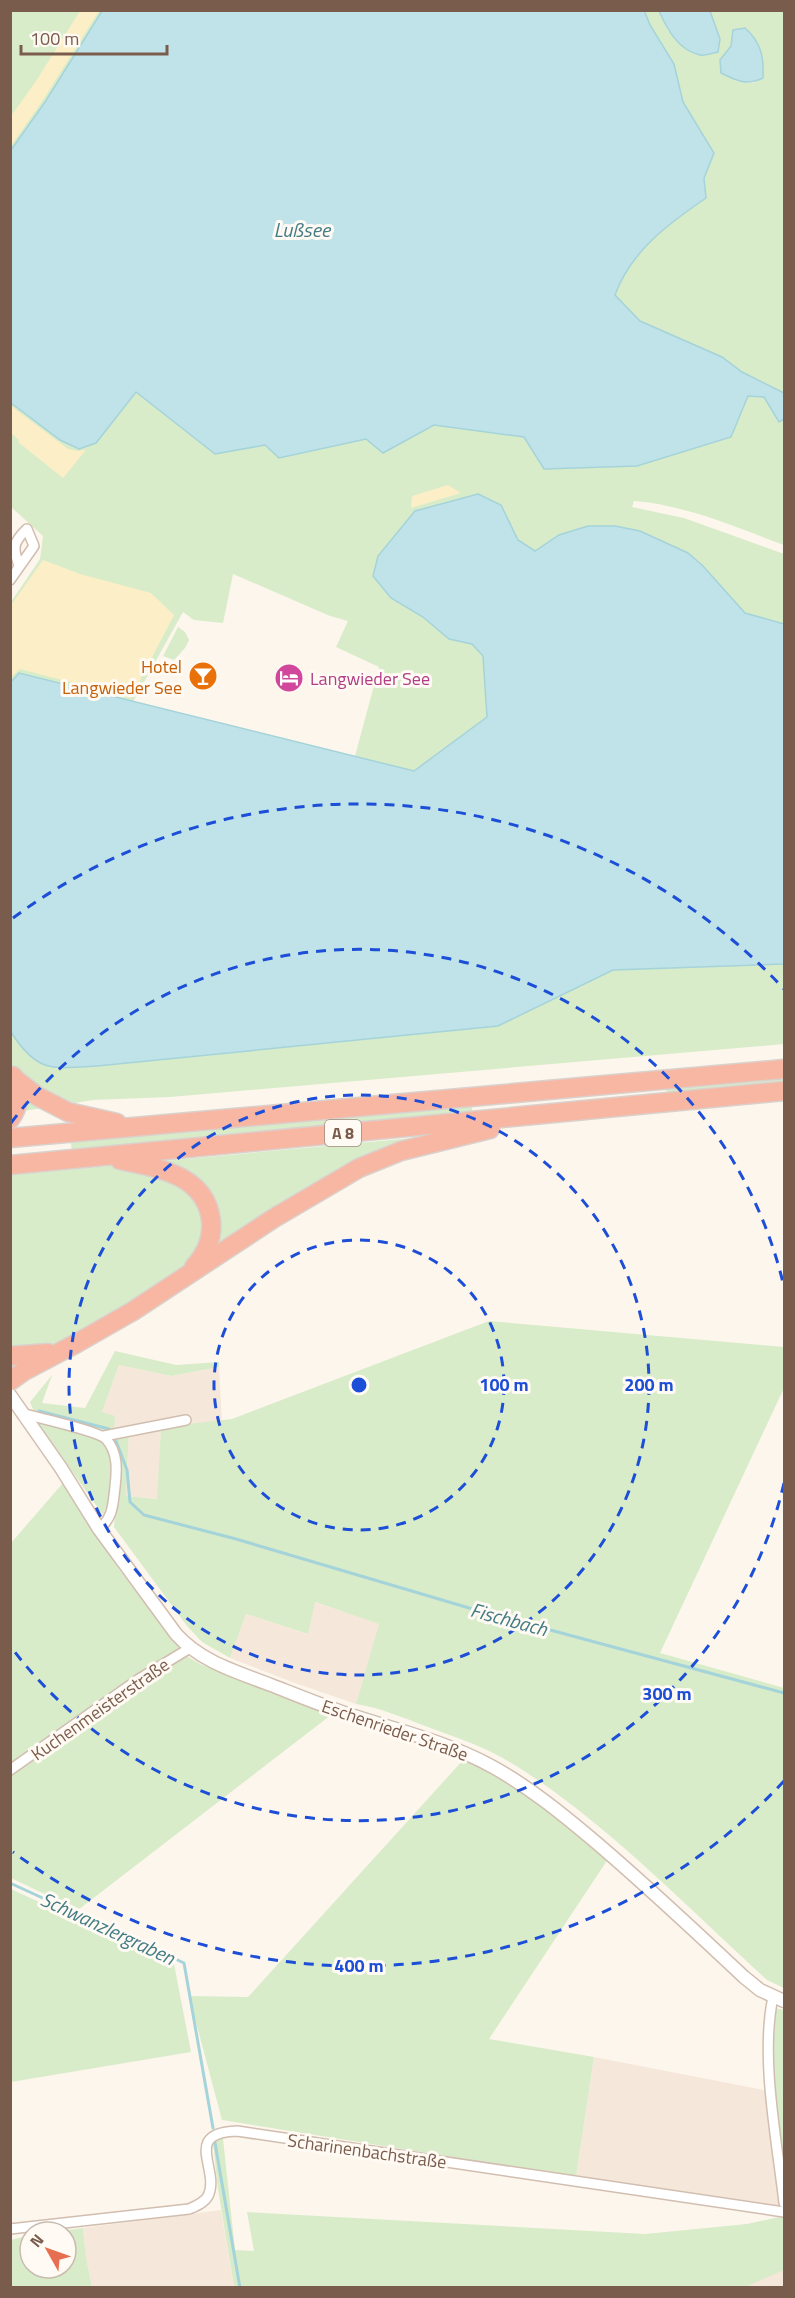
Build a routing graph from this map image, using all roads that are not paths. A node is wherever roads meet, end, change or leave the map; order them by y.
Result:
1 (17, 570) dead end
2 (10, 580) edge
3 (784, 1069) edge
4 (13, 1075) edge
5 (784, 1091) edge
6 (582, 1111) junction
7 (10, 1119) edge
8 (133, 1127) junction
9 (10, 1138) edge
10 (103, 1156) junction
11 (10, 1165) edge
12 (187, 1275) junction
13 (56, 1352) junction
14 (10, 1356) edge
15 (10, 1381) edge
16 (10, 1395) edge
17 (21, 1413) junction
18 (186, 1420) dead end
19 (104, 1436) junction
20 (99, 1529) junction
21 (190, 1648) junction
22 (10, 1770) edge
23 (779, 1999) edge
24 (784, 2203) edge
25 (784, 2212) edge
26 (10, 2229) edge

1 - 2 street
3 - 8 highway, A 8
4 - 7 highway
4 - 8 highway
5 - 6 highway, A 8
6 - 10 highway, A 8
6 - 12 highway
8 - 9 highway, A 8
10 - 11 highway, A 8
10 - 12 highway
12 - 13 highway
13 - 14 highway
13 - 15 highway
16 - 17 street, Eschenrieder Straße
17 - 19 street
17 - 20 street, Eschenrieder Straße
18 - 19 street
19 - 20 street
20 - 21 street, Eschenrieder Straße
21 - 22 street, Kuchenmeisterstraße
21 - 23 street, Eschenrieder Straße
23 - 24 street
25 - 26 street, Scharinenbachstraße

